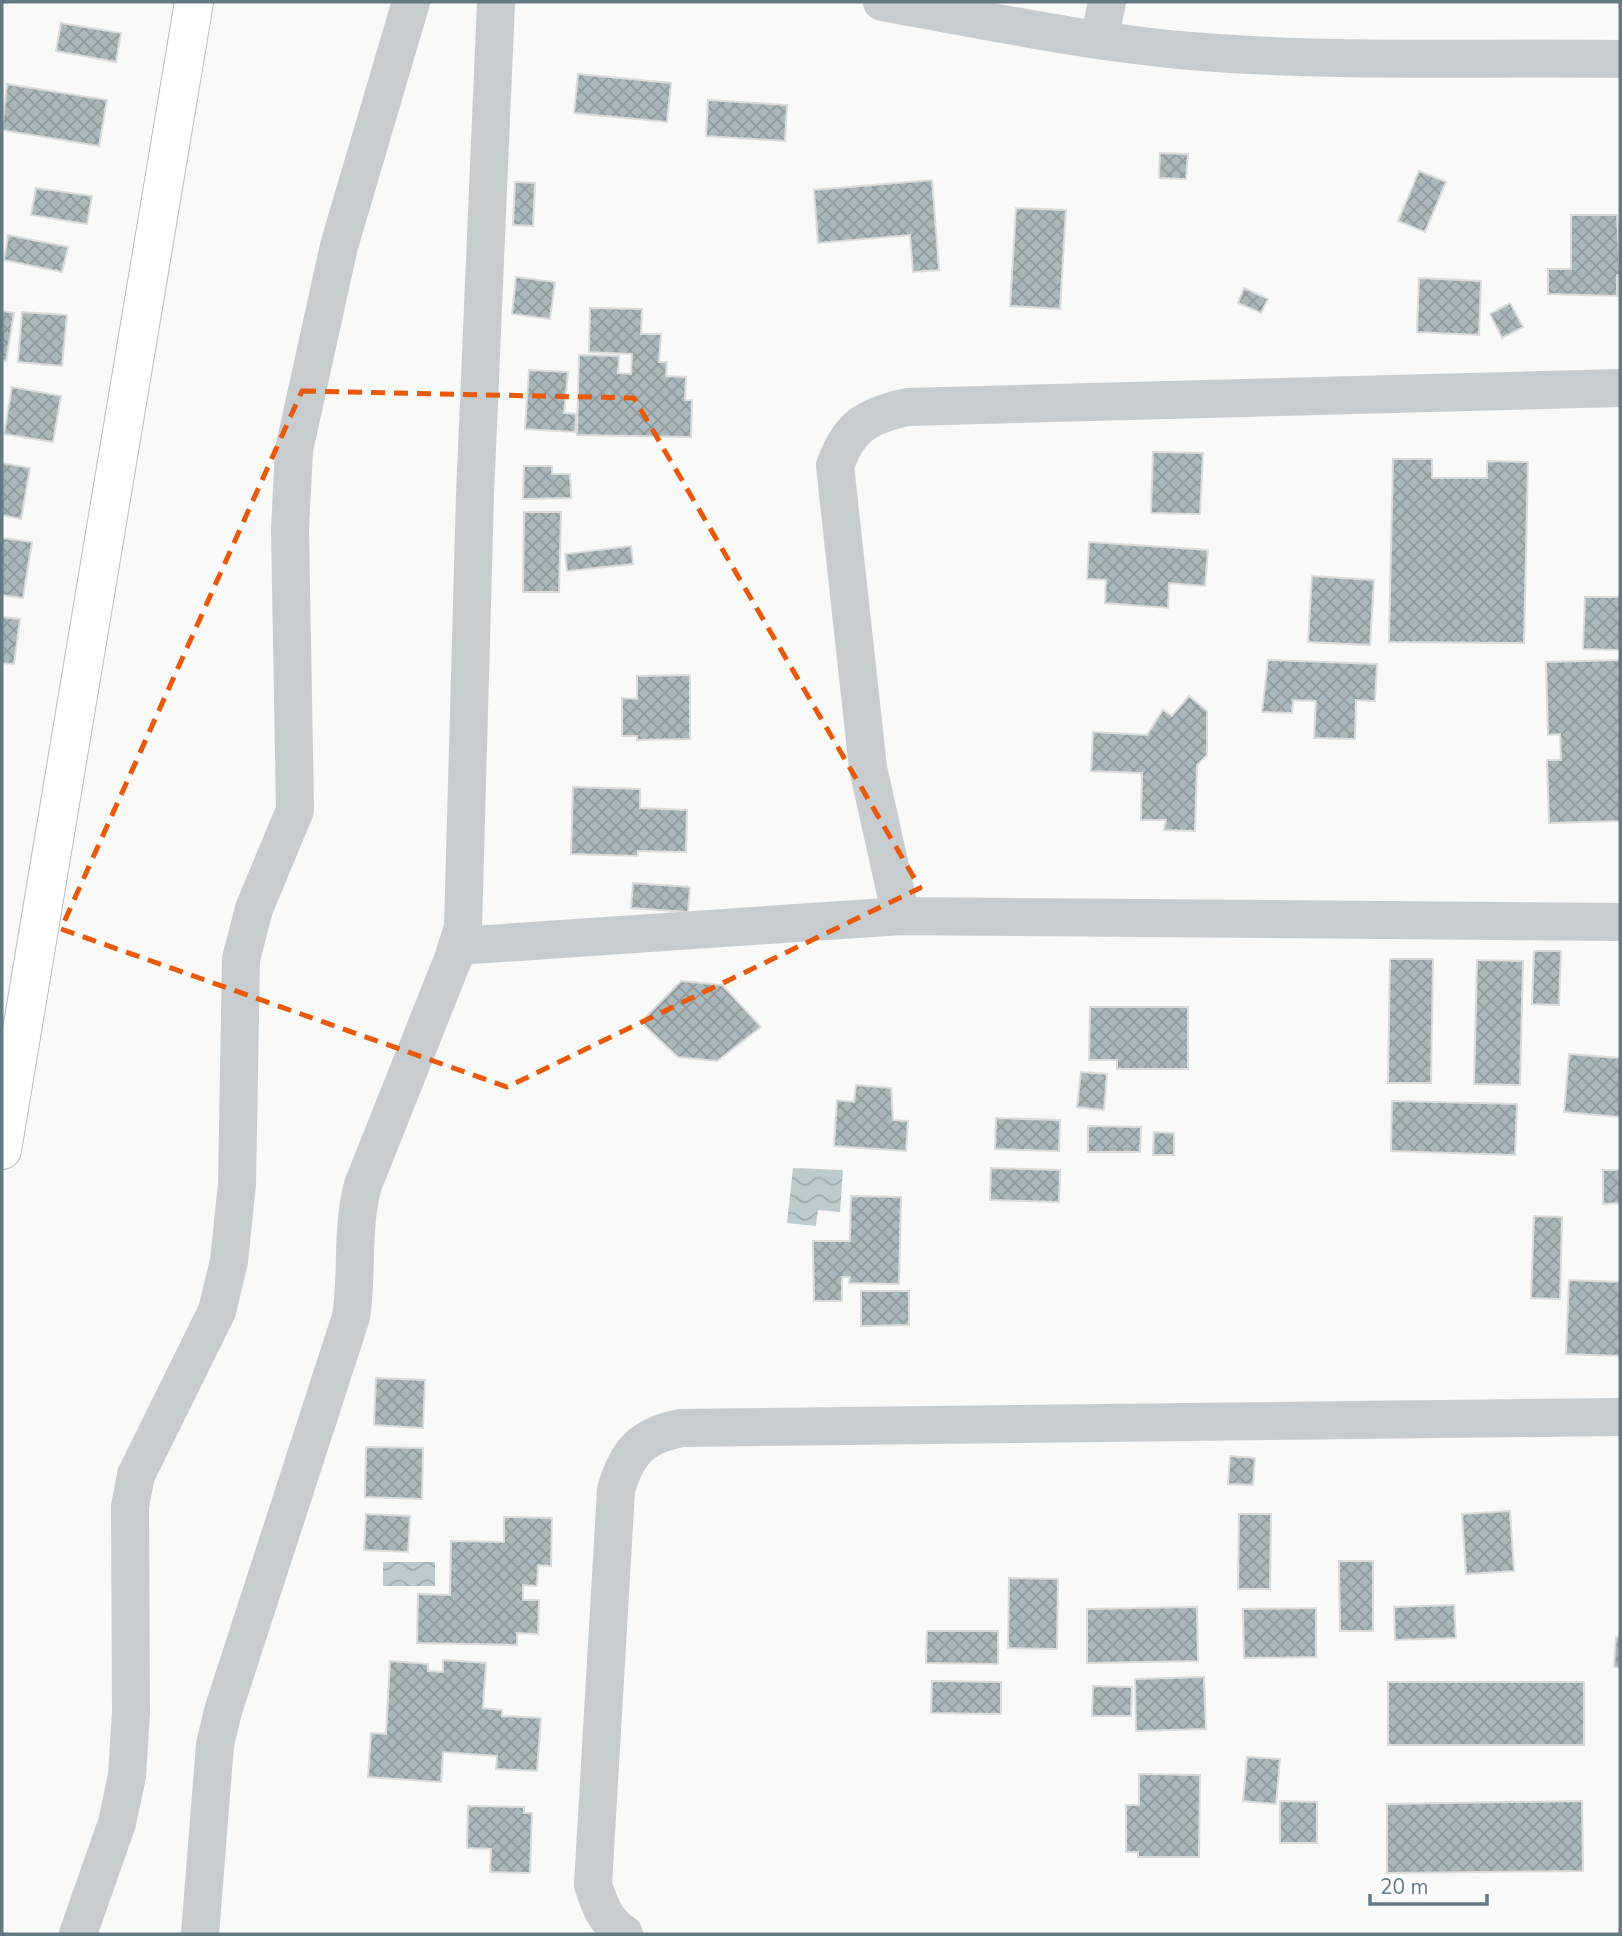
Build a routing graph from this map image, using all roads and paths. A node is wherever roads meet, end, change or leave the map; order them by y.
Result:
1 (194, 2) edge
2 (411, 2) edge
3 (496, 2) edge
4 (882, 2) edge
5 (1107, 2) edge
6 (1100, 40) junction
7 (1620, 58) edge
8 (1620, 388) edge
9 (901, 916) junction
10 (1620, 922) edge
11 (458, 946) junction
12 (2, 1150) edge
13 (1620, 1417) edge
14 (78, 1934) edge
15 (200, 1934) edge
16 (624, 1934) edge

1 - 12 main road
2 - 14 street
3 - 11 street
4 - 6 street
5 - 6 street
6 - 7 street
8 - 9 street
9 - 10 street
9 - 11 street
11 - 15 street
13 - 16 street

